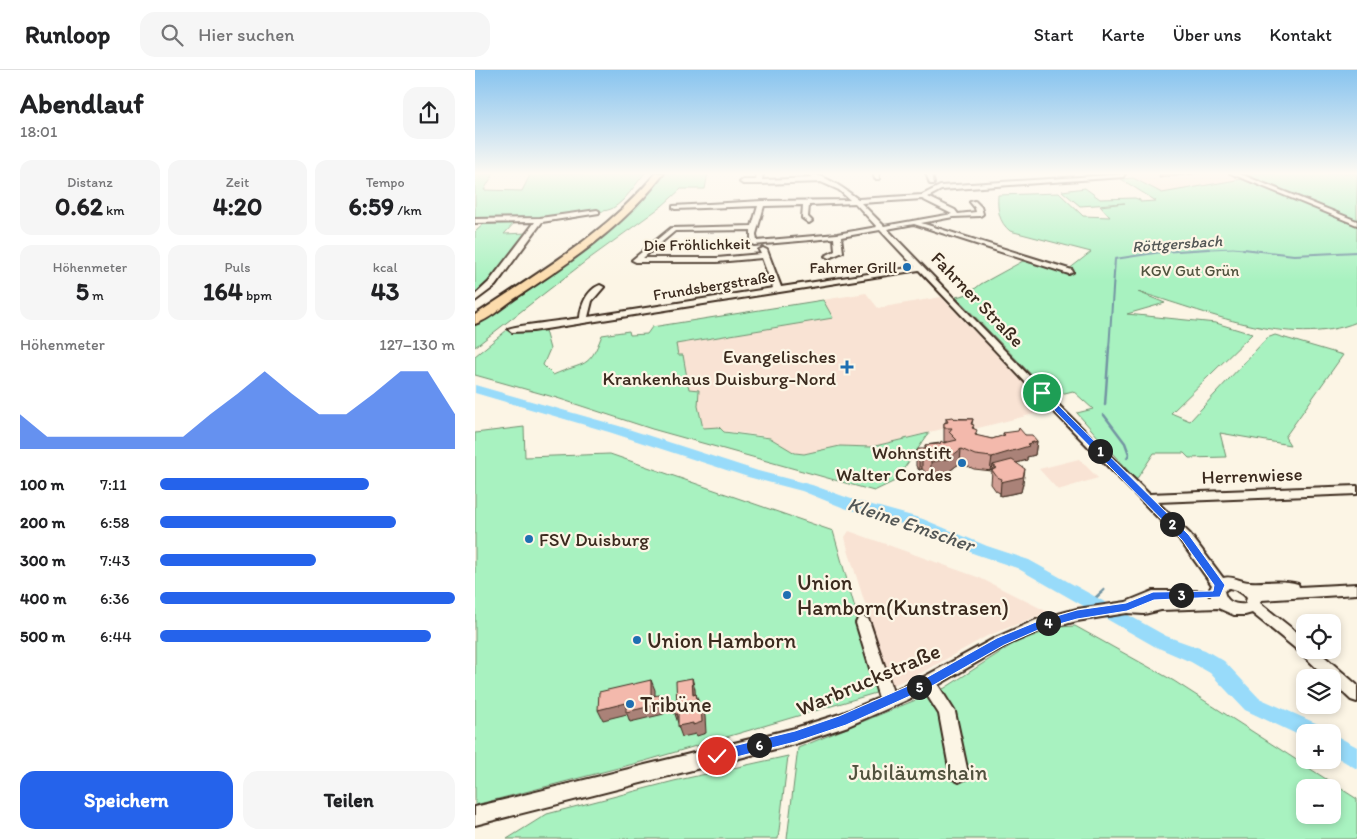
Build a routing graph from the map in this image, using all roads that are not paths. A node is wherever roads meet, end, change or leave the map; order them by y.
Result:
1 (619, 209) edge
2 (627, 209) edge
3 (761, 209) edge
4 (806, 209) edge
5 (864, 209) edge
6 (948, 209) edge
7 (978, 209) edge
8 (1322, 209) edge
9 (597, 212) dead end
10 (955, 216) junction
11 (475, 220) edge
12 (541, 220) junction
13 (809, 221) dead end
14 (1357, 223) edge
15 (917, 224) junction
16 (755, 228) junction
17 (884, 230) junction
18 (837, 236) junction
19 (757, 244) junction
20 (764, 256) junction
21 (829, 256) dead end
22 (920, 268) junction
23 (1069, 272) dead end
24 (600, 287) dead end
25 (778, 290) junction
26 (477, 295) edge
27 (475, 312) edge
28 (475, 320) edge
29 (584, 320) junction
30 (511, 329) dead end
31 (1357, 490) edge
32 (1148, 498) junction
33 (1357, 589) edge
34 (1221, 591) junction
35 (1249, 600) junction
36 (863, 623) dead end
37 (1296, 640) edge
38 (1317, 659) edge
39 (928, 683) junction
40 (1357, 695) edge
41 (888, 702) junction
42 (959, 774) dead end
43 (475, 816) edge

1 - 27 highway
2 - 28 highway
3 - 16 street
4 - 13 street
5 - 17 street, Fahrner Straße
6 - 10 street
7 - 10 street
8 - 14 street
9 - 12 street
10 - 15 street
11 - 12 street
12 - 26 street
15 - 17 street
15 - 23 street
16 - 19 street
16 - 20 street, Die Fröhlichkeit
17 - 18 street
17 - 22 street, Fahrner Straße
18 - 19 street
18 - 21 street
19 - 20 street
20 - 25 street
22 - 25 street, Frundsbergstraße
22 - 32 street, Fahrner Straße
24 - 29 street
25 - 29 street, Frundsbergstraße
29 - 30 street, Frundsbergstraße
31 - 32 street, Herrenwiese
32 - 34 street, Fahrner Straße
33 - 35 street
34 - 35 street
34 - 35 street
34 - 39 street, Warbruckstraße
35 - 37 street
36 - 41 street
38 - 40 street
39 - 41 street, Warbruckstraße
39 - 42 street
41 - 43 street, Warbruckstraße

